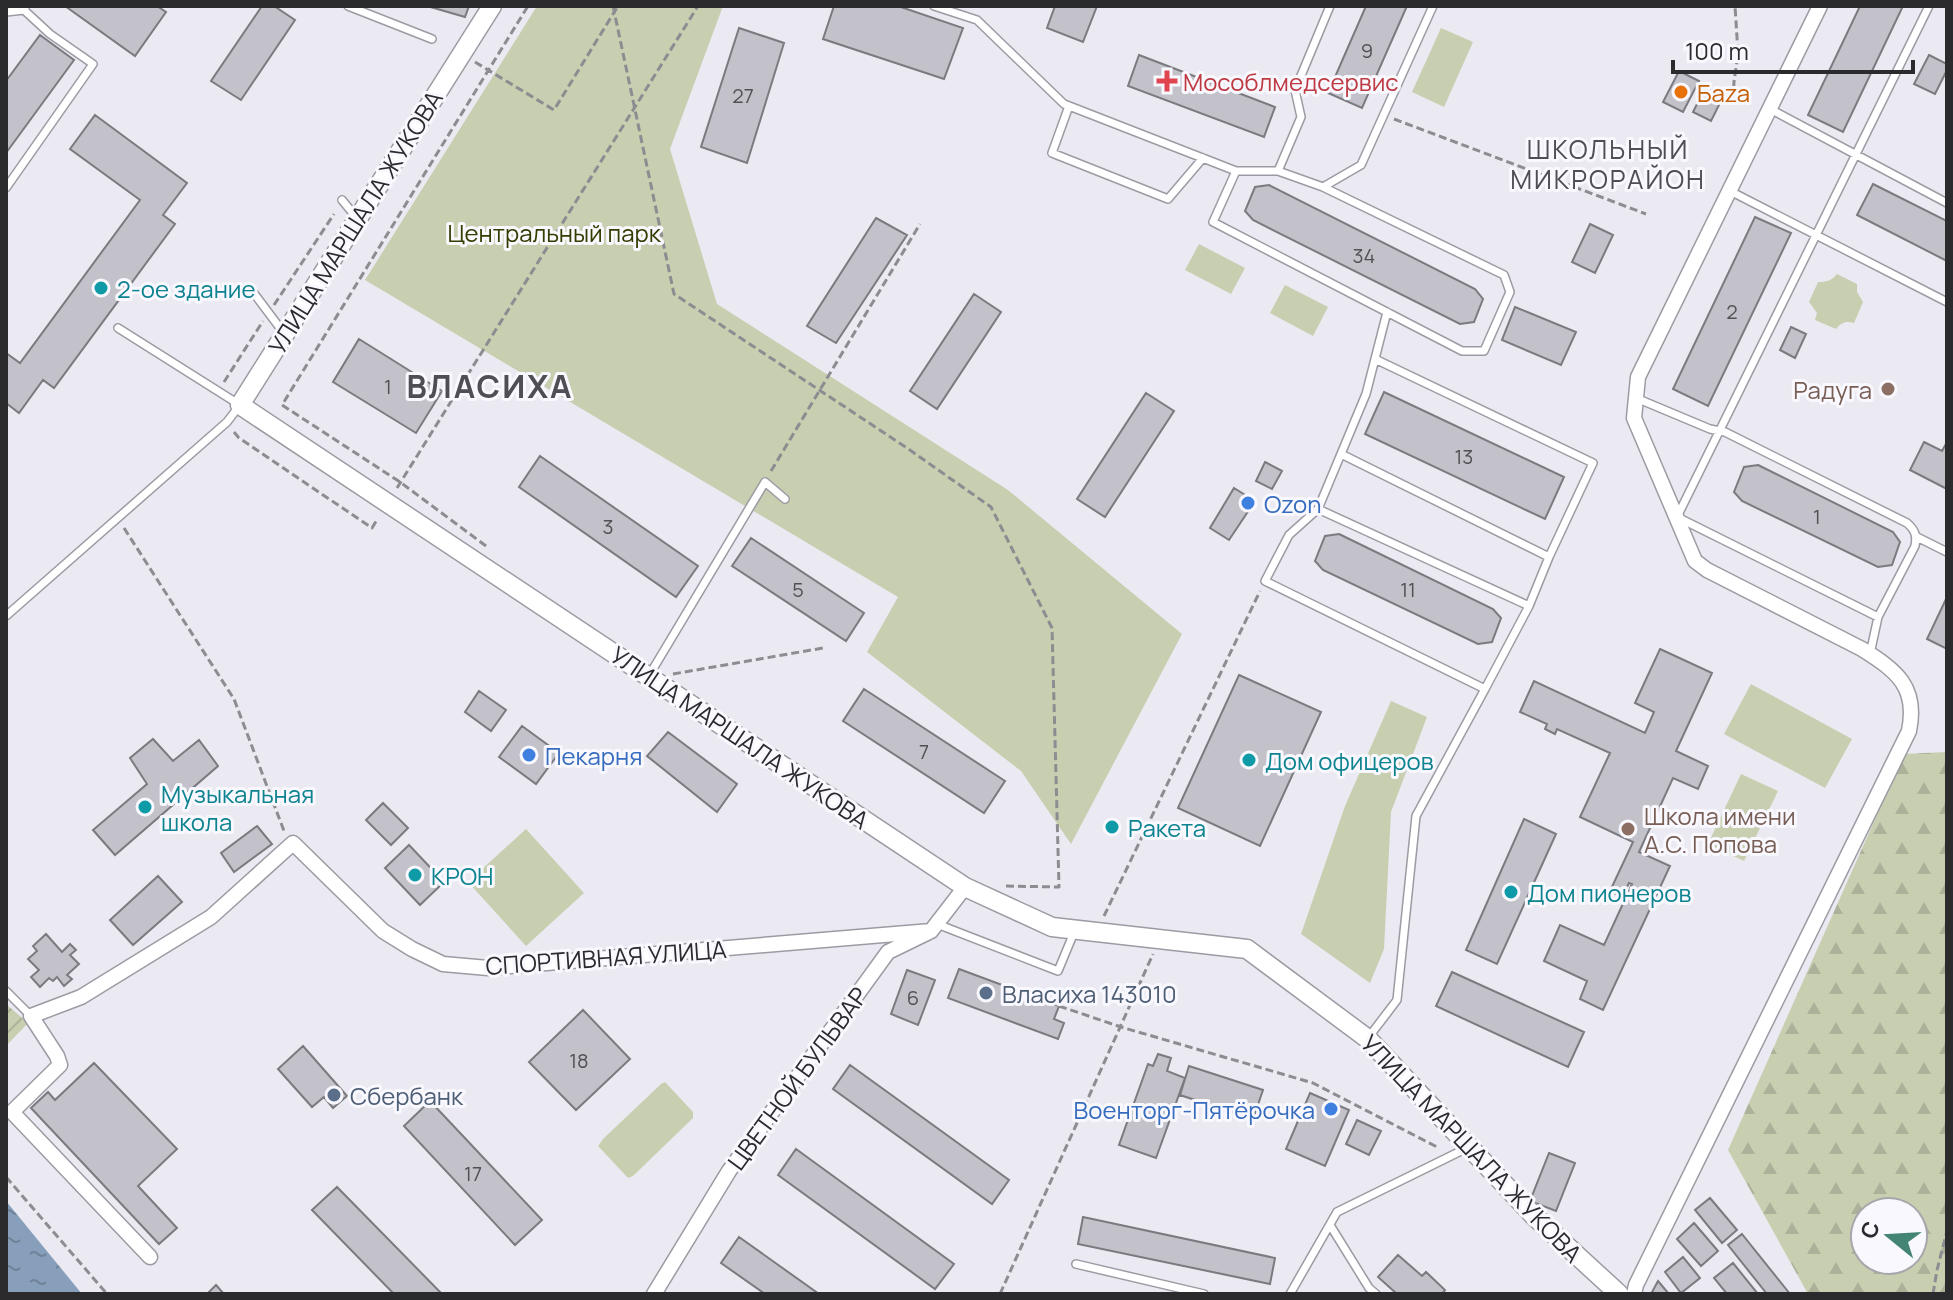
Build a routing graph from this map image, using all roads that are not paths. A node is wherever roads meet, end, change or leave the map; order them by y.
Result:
1 (348, 6) edge
2 (492, 6) edge
3 (934, 6) edge
4 (1330, 6) edge
5 (1433, 6) edge
6 (1820, 6) edge
7 (1929, 6) edge
8 (26, 8) edge
9 (6, 12) edge
10 (432, 39) dead end
11 (1069, 106) junction
12 (1770, 109) junction
13 (1856, 155) junction
14 (1203, 158) junction
15 (1236, 171) junction
16 (1278, 171) junction
17 (1323, 187) junction
18 (6, 188) edge
19 (1730, 191) junction
20 (342, 200) dead end
21 (1947, 203) edge
22 (357, 218) junction
23 (1816, 234) junction
24 (253, 292) dead end
25 (1947, 302) edge
26 (1387, 312) junction
27 (118, 328) dead end
28 (284, 334) junction
29 (1375, 359) junction
30 (1636, 398) junction
31 (240, 405) junction
32 (1719, 431) junction
33 (1341, 454) junction
34 (785, 499) dead end
35 (1318, 509) junction
36 (1677, 517) junction
37 (1917, 537) junction
38 (1947, 552) edge
39 (1549, 557) junction
40 (1529, 606) junction
41 (6, 616) edge
42 (1878, 617) junction
43 (1870, 654) junction
44 (650, 674) junction
45 (1485, 689) junction
46 (965, 887) junction
47 (934, 927) junction
48 (1076, 930) junction
49 (6, 991) edge
50 (31, 1016) junction
51 (1368, 1039) junction
52 (1461, 1152) junction
53 (1330, 1225) junction
54 (150, 1257) dead end
55 (1076, 1264) dead end
56 (654, 1294) edge
57 (1204, 1294) edge
58 (1290, 1294) edge
59 (1376, 1294) edge
60 (1619, 1294) edge
61 (1634, 1294) edge

1 - 10 lane
2 - 22 street, УЛИЦА МАРШАЛА ЖУКОВА
3 - 11 lane
4 - 16 lane
5 - 17 lane
6 - 12 street
7 - 13 lane
8 - 9 lane
8 - 18 lane
11 - 14 lane
11 - 14 lane
12 - 13 lane
12 - 19 street
13 - 21 lane
13 - 23 lane
14 - 15 lane
15 - 16 lane
15 - 26 lane
16 - 17 lane
17 - 26 lane
19 - 23 lane
19 - 30 street
20 - 22 lane
22 - 28 street, УЛИЦА МАРШАЛА ЖУКОВА
23 - 25 lane
23 - 32 lane
24 - 28 lane
26 - 29 lane
27 - 31 lane
28 - 31 street, УЛИЦА МАРШАЛА ЖУКОВА
29 - 33 lane
29 - 39 lane
30 - 32 lane
30 - 36 street
31 - 41 lane
31 - 44 street, УЛИЦА МАРШАЛА ЖУКОВА
32 - 36 lane
32 - 37 lane
33 - 35 lane
33 - 39 lane
34 - 44 lane
35 - 40 lane
35 - 45 lane
36 - 42 lane
36 - 43 street
37 - 38 lane
37 - 42 lane
39 - 40 lane
40 - 45 lane
42 - 43 lane
43 - 61 street
44 - 46 street, УЛИЦА МАРШАЛА ЖУКОВА
45 - 51 lane
46 - 47 street, ЦВЕТНОЙ БУЛЬВАР
46 - 48 street, УЛИЦА МАРШАЛА ЖУКОВА
47 - 48 lane
47 - 50 street, СПОРТИВНАЯ УЛИЦА
47 - 56 street, ЦВЕТНОЙ БУЛЬВАР
48 - 51 street, УЛИЦА МАРШАЛА ЖУКОВА
49 - 50 lane
50 - 54 street
51 - 52 street, УЛИЦА МАРШАЛА ЖУКОВА
52 - 53 lane
52 - 60 street, УЛИЦА МАРШАЛА ЖУКОВА
53 - 58 lane
53 - 59 lane
55 - 57 lane

